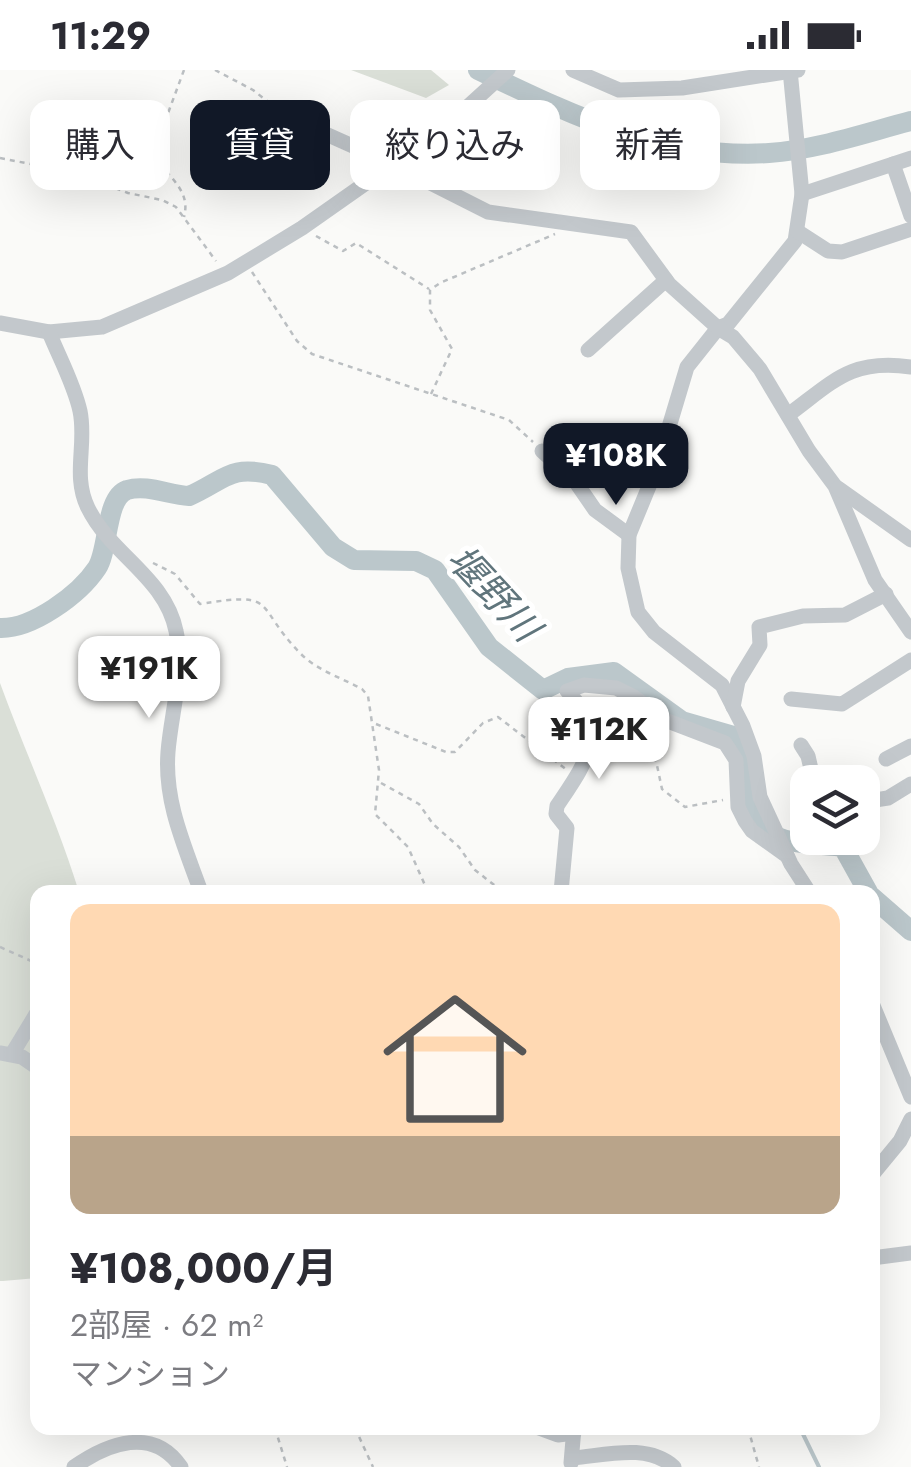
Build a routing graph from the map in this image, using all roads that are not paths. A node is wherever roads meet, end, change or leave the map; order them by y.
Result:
1 (573, 70) edge
2 (793, 71) edge
3 (504, 73) edge
4 (473, 100) edge
5 (911, 158) edge
6 (893, 164) junction
7 (356, 190) edge
8 (444, 190) edge
9 (802, 194) junction
10 (911, 216) edge
11 (911, 229) edge
12 (797, 231) junction
13 (666, 280) junction
14 (0, 323) edge
15 (718, 328) junction
16 (49, 332) junction
17 (588, 350) dead end
18 (911, 367) edge
19 (788, 415) junction
20 (542, 451) road end
21 (835, 486) junction
22 (629, 535) junction
23 (911, 540) edge
24 (886, 594) junction
25 (911, 632) edge
26 (911, 660) edge
27 (791, 699) dead end
28 (734, 707) junction
29 (801, 745) dead end
30 (911, 746) edge
31 (886, 758) dead end
32 (810, 765) edge
33 (756, 784) junction
34 (911, 784) edge
35 (880, 799) edge
36 (738, 803) junction
37 (786, 854) junction
38 (198, 885) edge
39 (562, 885) edge
40 (805, 885) edge
41 (30, 1022) edge
42 (880, 1022) edge
43 (6, 1054) edge
44 (30, 1064) edge
45 (911, 1097) edge
46 (911, 1119) edge
47 (907, 1141) edge
48 (880, 1167) edge
49 (911, 1253) edge
50 (880, 1257) edge
51 (574, 1435) edge
52 (572, 1462) edge
53 (74, 1467) edge
54 (180, 1467) edge
55 (674, 1467) edge

1 - 2 street
2 - 9 street
3 - 4 street
5 - 6 street
6 - 9 street
6 - 10 street
7 - 16 street
8 - 13 street
9 - 12 street
11 - 12 street
12 - 15 street
13 - 15 street
13 - 17 street
14 - 16 street
15 - 19 street
15 - 22 street
16 - 38 street
18 - 19 street
19 - 21 street
20 - 22 street
21 - 23 street
21 - 24 street
22 - 28 street
24 - 25 street
24 - 28 street
26 - 27 street
28 - 33 street
29 - 32 street
30 - 31 street
33 - 36 street
33 - 37 street
34 - 35 street
36 - 37 street
36 - 39 street
37 - 40 street
41 - 43 street
42 - 45 street
43 - 44 street
46 - 47 street
47 - 48 street
49 - 50 street
51 - 52 street
52 - 55 street
53 - 54 street

